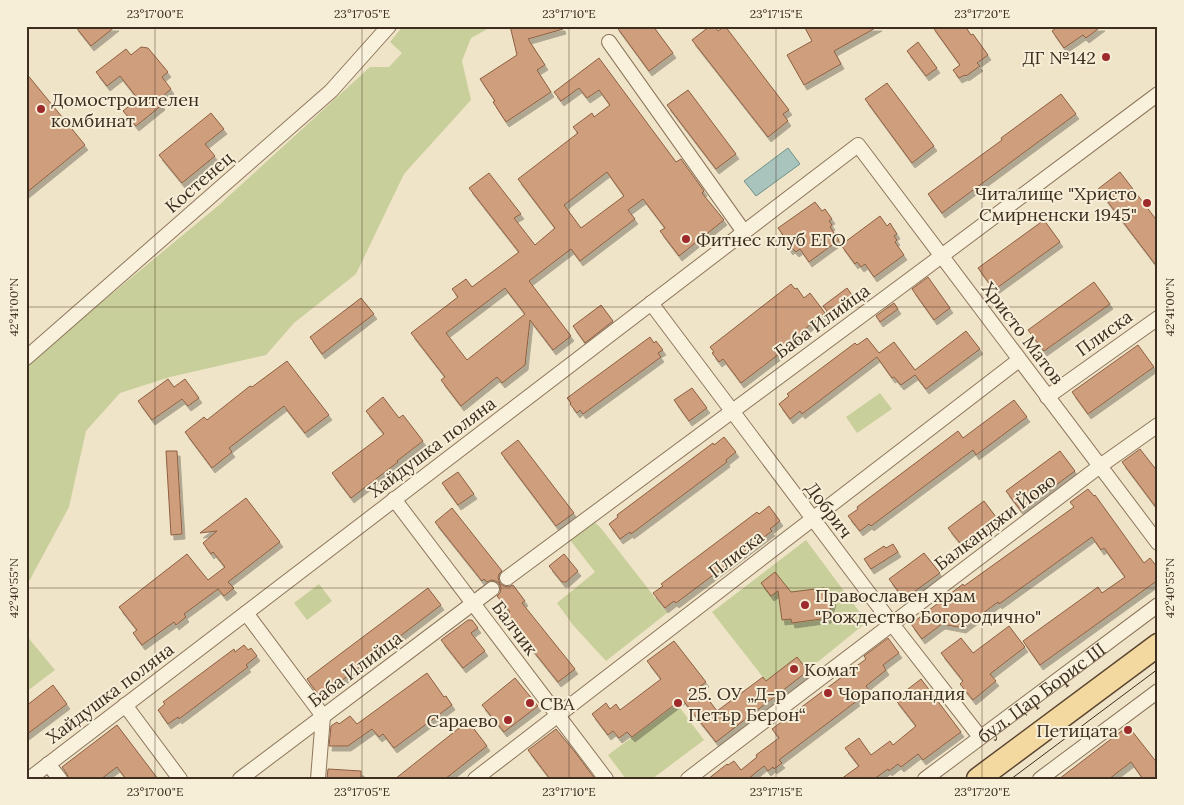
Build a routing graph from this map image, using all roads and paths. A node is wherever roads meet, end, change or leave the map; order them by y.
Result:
1 (389, 26) edge
2 (609, 42) dead end
3 (1158, 94) edge
4 (858, 145) joint
5 (744, 232) junction
6 (942, 256) junction
7 (651, 303) junction
8 (1158, 318) edge
9 (26, 358) edge
10 (1019, 360) junction
11 (1047, 397) junction
12 (732, 411) junction
13 (1158, 425) edge
14 (1100, 466) junction
15 (394, 499) junction
16 (812, 519) junction
17 (1158, 543) edge
18 (507, 578) dead end
19 (492, 589) dead end
20 (473, 603) junction
21 (1158, 605) edge
22 (246, 613) junction
23 (892, 624) junction
24 (1158, 645) edge
25 (1158, 691) edge
26 (125, 705) junction
27 (323, 716) junction
28 (557, 716) junction
29 (980, 738) junction
30 (48, 764) junction
31 (29, 779) edge
32 (60, 779) edge
33 (180, 779) edge
34 (240, 779) edge
35 (318, 779) edge
36 (475, 779) edge
37 (606, 779) edge
38 (688, 779) edge
39 (925, 779) edge
40 (978, 779) edge
41 (1040, 779) edge

1 - 9 street, Костенец
2 - 5 street
3 - 6 street, Баба Илийца
4 - 5 street, Хайдушка поляна
4 - 6 street, Христо Матов
5 - 7 street, Хайдушка поляна
6 - 10 street, Христо Матов
6 - 12 street, Баба Илийца
7 - 12 street, Добрич
7 - 15 street, Хайдушка поляна
8 - 11 street, Плиска
10 - 11 street, Христо Матов
10 - 16 street, Плиска
11 - 14 street, Христо Матов
12 - 16 street, Добрич
12 - 18 street, Баба Илийца
13 - 14 street, Балканджи Йово
14 - 17 street, Христо Матов
14 - 23 street, Балканджи Йово
15 - 20 street, Балчик
15 - 22 street, Хайдушка поляна
16 - 23 street, Добрич
16 - 28 street, Плиска
19 - 20 street, Баба Илийца
20 - 27 street, Баба Илийца
20 - 28 street, Балчик
21 - 29 street, бул. Цар Борис III
22 - 26 street, Хайдушка поляна
22 - 27 street
23 - 29 street, Добрич
23 - 38 street, Балканджи Йово
24 - 40 main road, бул. Цар Борис III
25 - 41 street
26 - 30 street, Хайдушка поляна
26 - 33 street
27 - 34 street, Баба Илийца
27 - 35 street
28 - 36 street, Плиска
28 - 37 street, Балчик
29 - 39 street, бул. Цар Борис III
30 - 31 street, Хайдушка поляна
30 - 32 street

